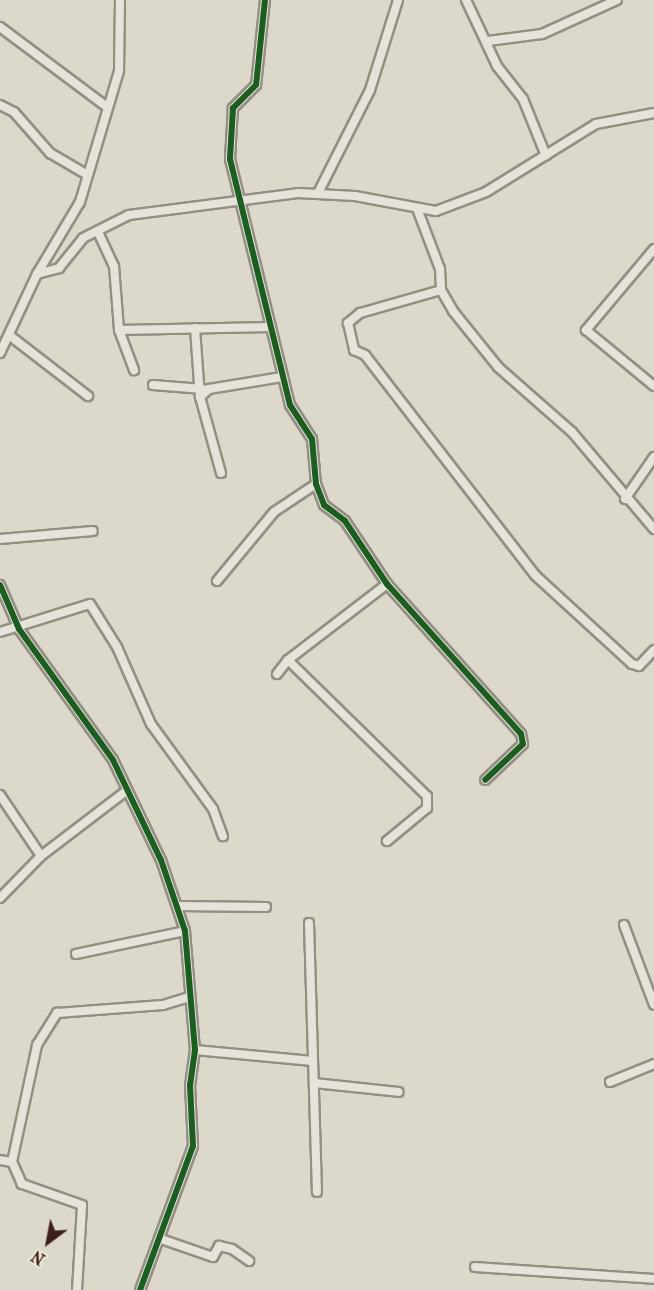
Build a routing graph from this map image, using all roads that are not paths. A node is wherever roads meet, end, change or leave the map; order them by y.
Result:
1 (120, 0) edge
2 (265, 0) edge
3 (398, 0) edge
4 (466, 0) edge
5 (617, 0) edge
6 (0, 27) edge
7 (488, 41) junction
8 (0, 105) edge
9 (108, 106) junction
10 (654, 113) edge
11 (546, 156) junction
12 (86, 174) junction
13 (318, 193) junction
14 (237, 200) junction
15 (418, 211) junction
16 (98, 232) junction
17 (654, 249) edge
18 (37, 274) junction
19 (441, 290) junction
20 (271, 327) junction
21 (195, 328) junction
22 (118, 330) junction
23 (9, 335) junction
24 (0, 352) edge
25 (134, 370) dead end
26 (282, 377) junction
27 (153, 385) dead end
28 (654, 386) edge
29 (200, 392) junction
30 (88, 396) dead end
31 (654, 458) edge
32 (221, 473) dead end
33 (316, 484) junction
34 (625, 499) junction
35 (654, 529) edge
36 (93, 531) dead end
37 (0, 539) edge
38 (217, 581) dead end
39 (387, 584) junction
40 (0, 585) edge
41 (19, 629) junction
42 (0, 632) edge
43 (654, 650) edge
44 (288, 660) junction
45 (277, 674) dead end
46 (485, 780) dead end
47 (126, 791) junction
48 (0, 795) edge
49 (224, 836) dead end
50 (387, 841) dead end
51 (41, 856) junction
52 (0, 898) edge
53 (178, 906) junction
54 (266, 907) dead end
55 (309, 923) dead end
56 (624, 925) dead end
57 (185, 932) junction
58 (76, 954) dead end
59 (190, 997) junction
60 (654, 1005) edge
61 (195, 1050) junction
62 (312, 1060) junction
63 (654, 1064) edge
64 (610, 1082) dead end
65 (314, 1083) junction
66 (399, 1092) dead end
67 (0, 1160) edge
68 (12, 1162) junction
69 (317, 1192) dead end
70 (161, 1239) junction
71 (249, 1261) dead end
72 (475, 1267) dead end
73 (654, 1279) edge
74 (77, 1290) edge
75 (140, 1290) edge

1 - 9 street
2 - 14 street
3 - 13 street
4 - 7 street
5 - 7 street
6 - 9 street
7 - 11 street
8 - 12 street
9 - 12 street
10 - 11 street
11 - 15 street
12 - 18 street
13 - 14 street
13 - 15 street
14 - 16 street
14 - 20 street
15 - 19 street
16 - 18 street
16 - 22 street
17 - 28 street
18 - 23 street
19 - 34 street
19 - 43 street
20 - 21 street
20 - 26 street
21 - 22 street
21 - 29 street
22 - 25 street
23 - 24 street
23 - 30 street
26 - 29 street
26 - 33 street
27 - 29 street
29 - 32 street
31 - 34 street
33 - 38 street
33 - 39 street
34 - 35 street
36 - 37 street
39 - 44 street
39 - 46 street
40 - 41 street
41 - 42 street
41 - 47 street
41 - 49 street
44 - 45 street
44 - 50 street
47 - 51 street
47 - 53 street
48 - 51 street
51 - 52 street
53 - 54 street
53 - 57 street
55 - 62 street
56 - 60 street
57 - 58 street
57 - 59 street
59 - 61 street
59 - 68 street
61 - 62 street
61 - 70 street
62 - 65 street
63 - 64 street
65 - 66 street
65 - 69 street
67 - 68 street
68 - 74 street
70 - 71 street
70 - 75 street
72 - 73 street

